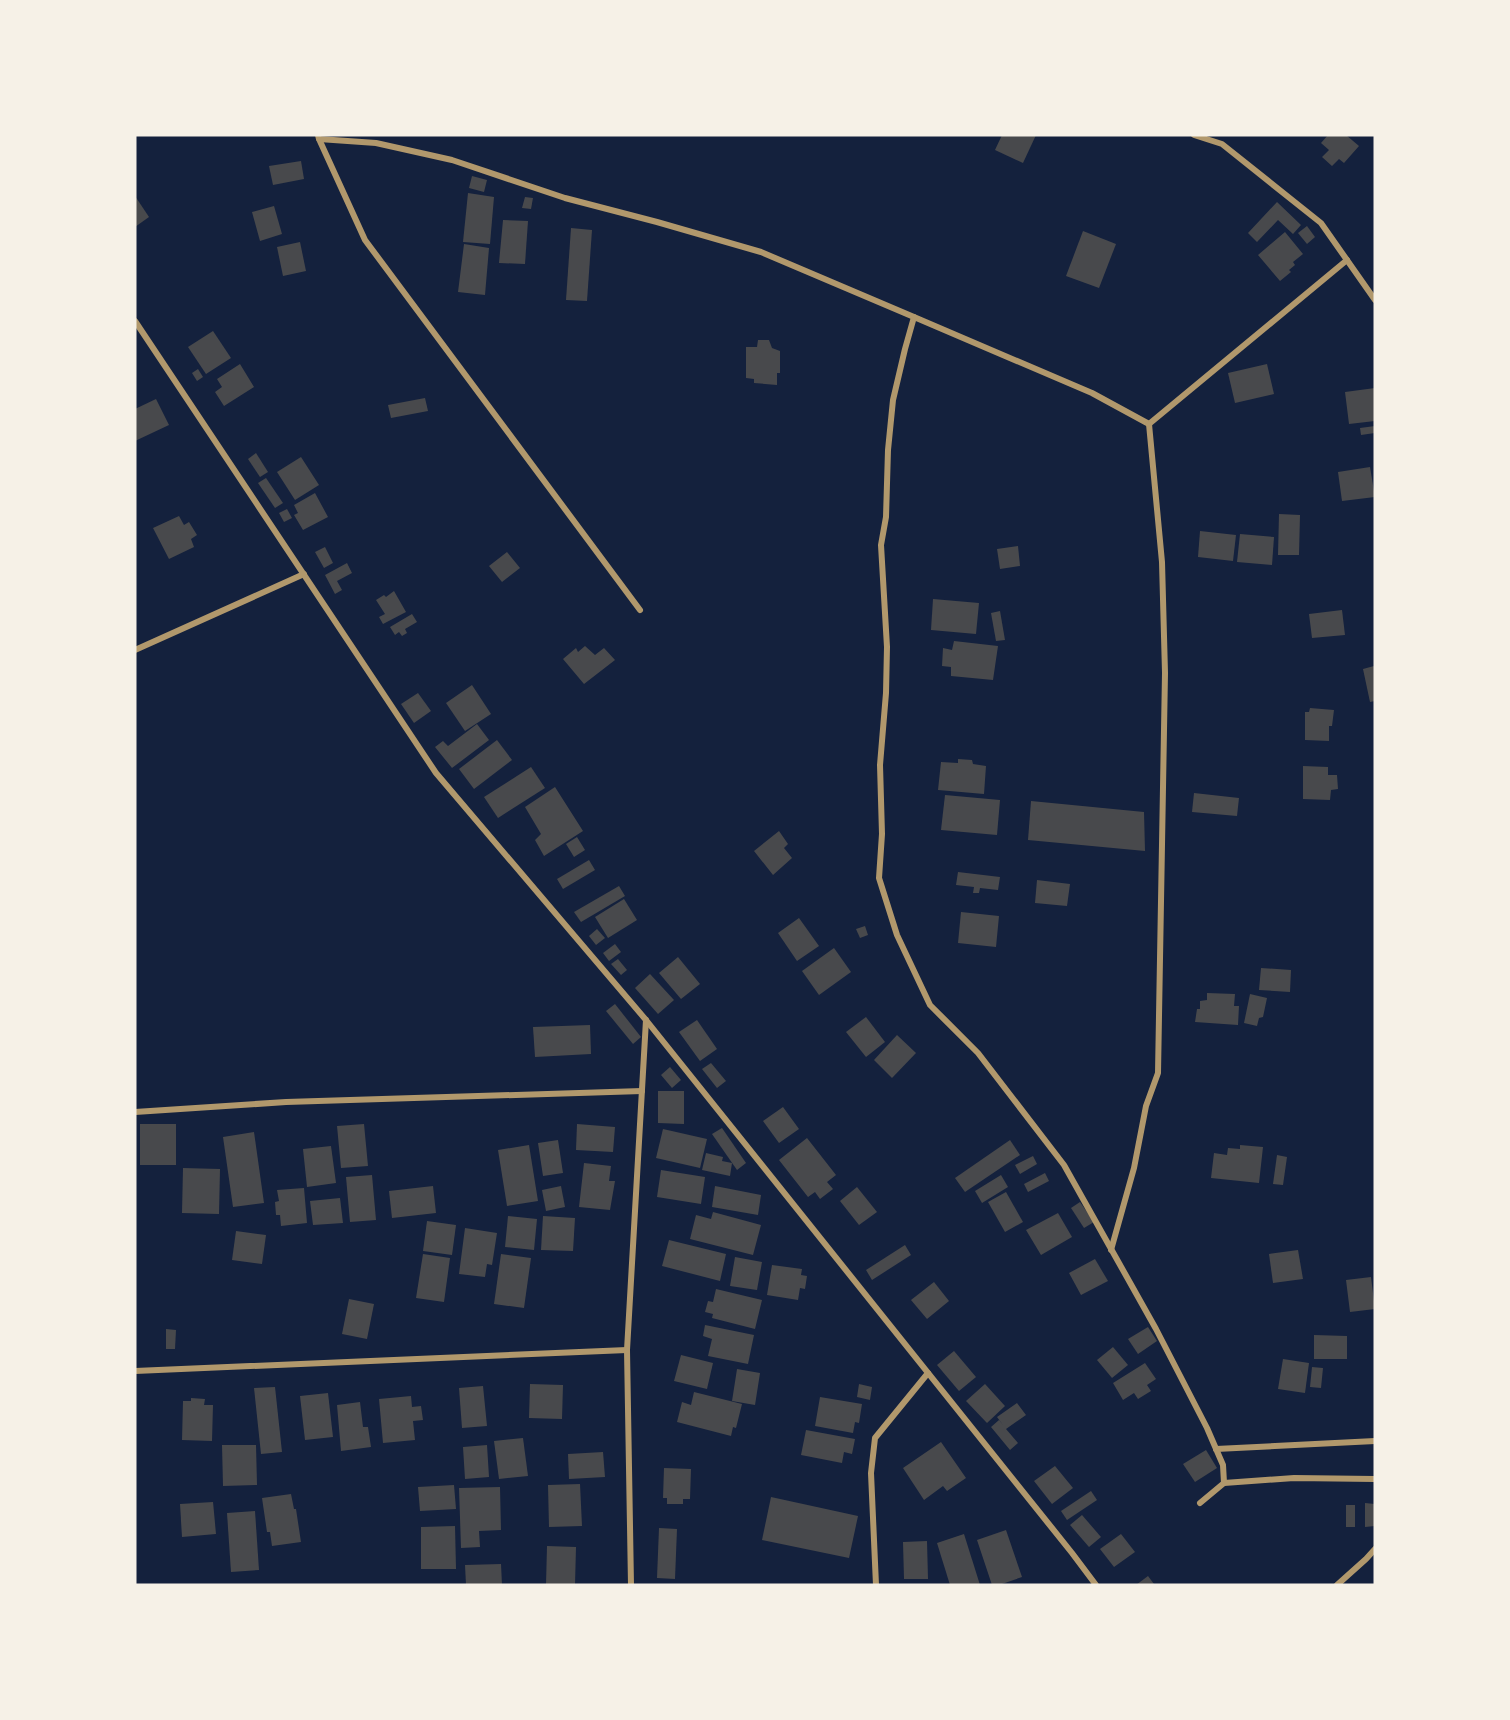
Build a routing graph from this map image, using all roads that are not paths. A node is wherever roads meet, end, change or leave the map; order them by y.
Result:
1 (1194, 135) edge
2 (319, 137) edge
3 (1347, 260) junction
4 (1375, 300) edge
5 (914, 317) junction
6 (135, 321) edge
7 (1149, 423) junction
8 (303, 574) junction
9 (640, 610) dead end
10 (135, 650) edge
11 (646, 1020) junction
12 (642, 1091) junction
13 (135, 1112) edge
14 (1111, 1250) junction
15 (627, 1350) junction
16 (135, 1371) edge
17 (928, 1373) junction
18 (1375, 1441) edge
19 (1216, 1449) junction
20 (1375, 1479) edge
21 (1224, 1483) junction
22 (1200, 1503) dead end
23 (1375, 1549) edge
24 (632, 1585) edge
25 (876, 1585) edge
26 (1096, 1585) edge
27 (1337, 1585) edge

1 - 3 street
2 - 5 street
2 - 9 street
3 - 4 street
3 - 7 street
5 - 7 street
5 - 14 street
6 - 8 street
7 - 14 street
8 - 10 street
8 - 11 street
11 - 12 street
11 - 17 street
12 - 13 street
12 - 15 street
14 - 19 street
15 - 16 street
15 - 24 street
17 - 25 street
17 - 26 street
18 - 19 street
19 - 21 street
20 - 21 street
21 - 22 street
23 - 27 street

